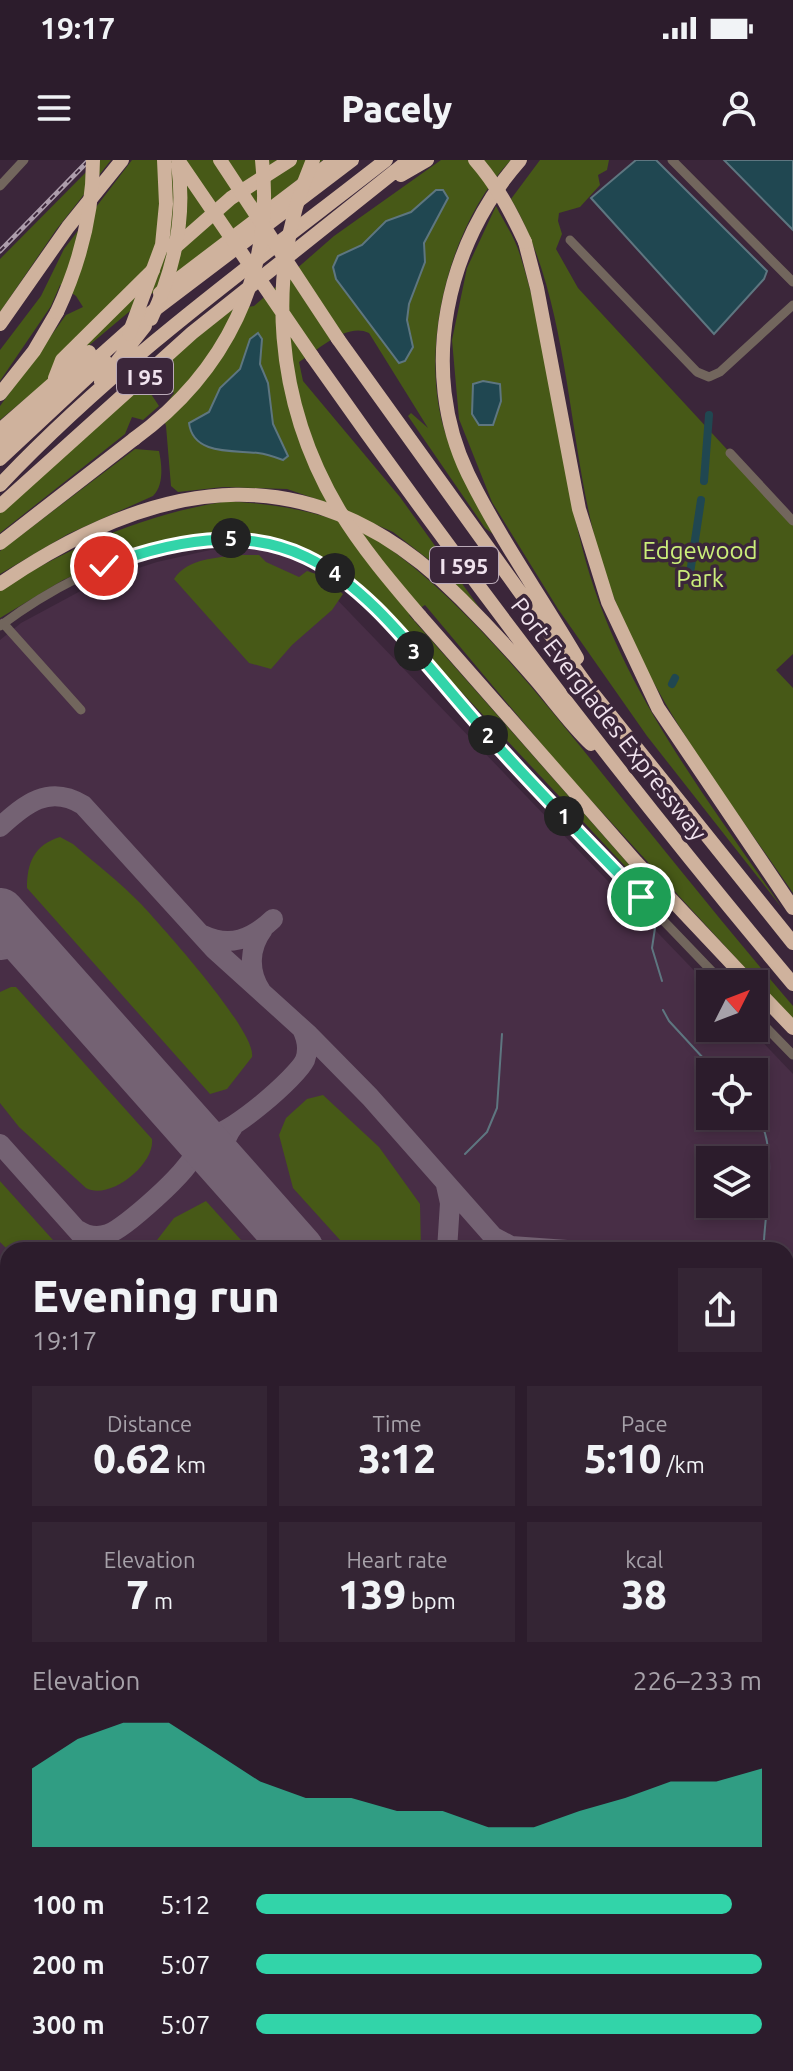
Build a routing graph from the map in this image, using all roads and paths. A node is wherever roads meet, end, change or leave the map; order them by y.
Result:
1 (24, 160) edge
2 (93, 160) edge
3 (122, 160) edge
4 (164, 160) edge
5 (178, 160) edge
6 (220, 160) edge
7 (262, 160) edge
8 (290, 160) edge
9 (313, 160) edge
10 (335, 160) edge
11 (352, 160) edge
12 (386, 160) edge
13 (409, 160) edge
14 (427, 160) edge
15 (475, 160) edge
16 (520, 160) edge
17 (672, 160) edge
18 (0, 186) edge
19 (362, 197) junction
20 (570, 240) dead end
21 (793, 282) edge
22 (793, 305) edge
23 (0, 324) edge
24 (53, 382) junction
25 (0, 394) edge
26 (0, 430) edge
27 (0, 445) edge
28 (730, 453) dead end
29 (0, 459) edge
30 (0, 474) edge
31 (0, 485) edge
32 (0, 506) edge
33 (793, 521) edge
34 (0, 543) edge
35 (0, 584) edge
36 (2, 624) edge
37 (594, 695) junction
38 (81, 710) dead end
39 (620, 771) junction
40 (793, 908) edge
41 (793, 943) edge
42 (711, 970) edge
43 (739, 970) edge
44 (793, 984) edge
45 (768, 1001) edge
46 (793, 1028) edge
47 (768, 1029) edge
48 (793, 1055) edge

1 - 18 street
2 - 25 highway, bridge
3 - 23 highway
4 - 29 highway, bridge
5 - 30 highway, bridge
5 - 39 highway, Port Everglades Expressway / I 595, bridge
6 - 37 highway, Port Everglades Expressway / I 595, bridge
7 - 34 highway, bridge
8 - 24 highway
9 - 43 highway, bridge
10 - 24 highway, I 95
11 - 27 highway
12 - 31 highway
13 - 19 highway, I 95
14 - 19 highway
15 - 40 highway, bridge
16 - 37 highway
17 - 21 street
19 - 32 highway, I 95
20 - 22 street
24 - 26 highway, I 95
28 - 33 street
35 - 39 highway
36 - 38 street
36 - 42 street
37 - 41 highway, Port Everglades Expressway / I 595
39 - 44 highway, Port Everglades Expressway / I 595
45 - 46 highway
47 - 48 street

